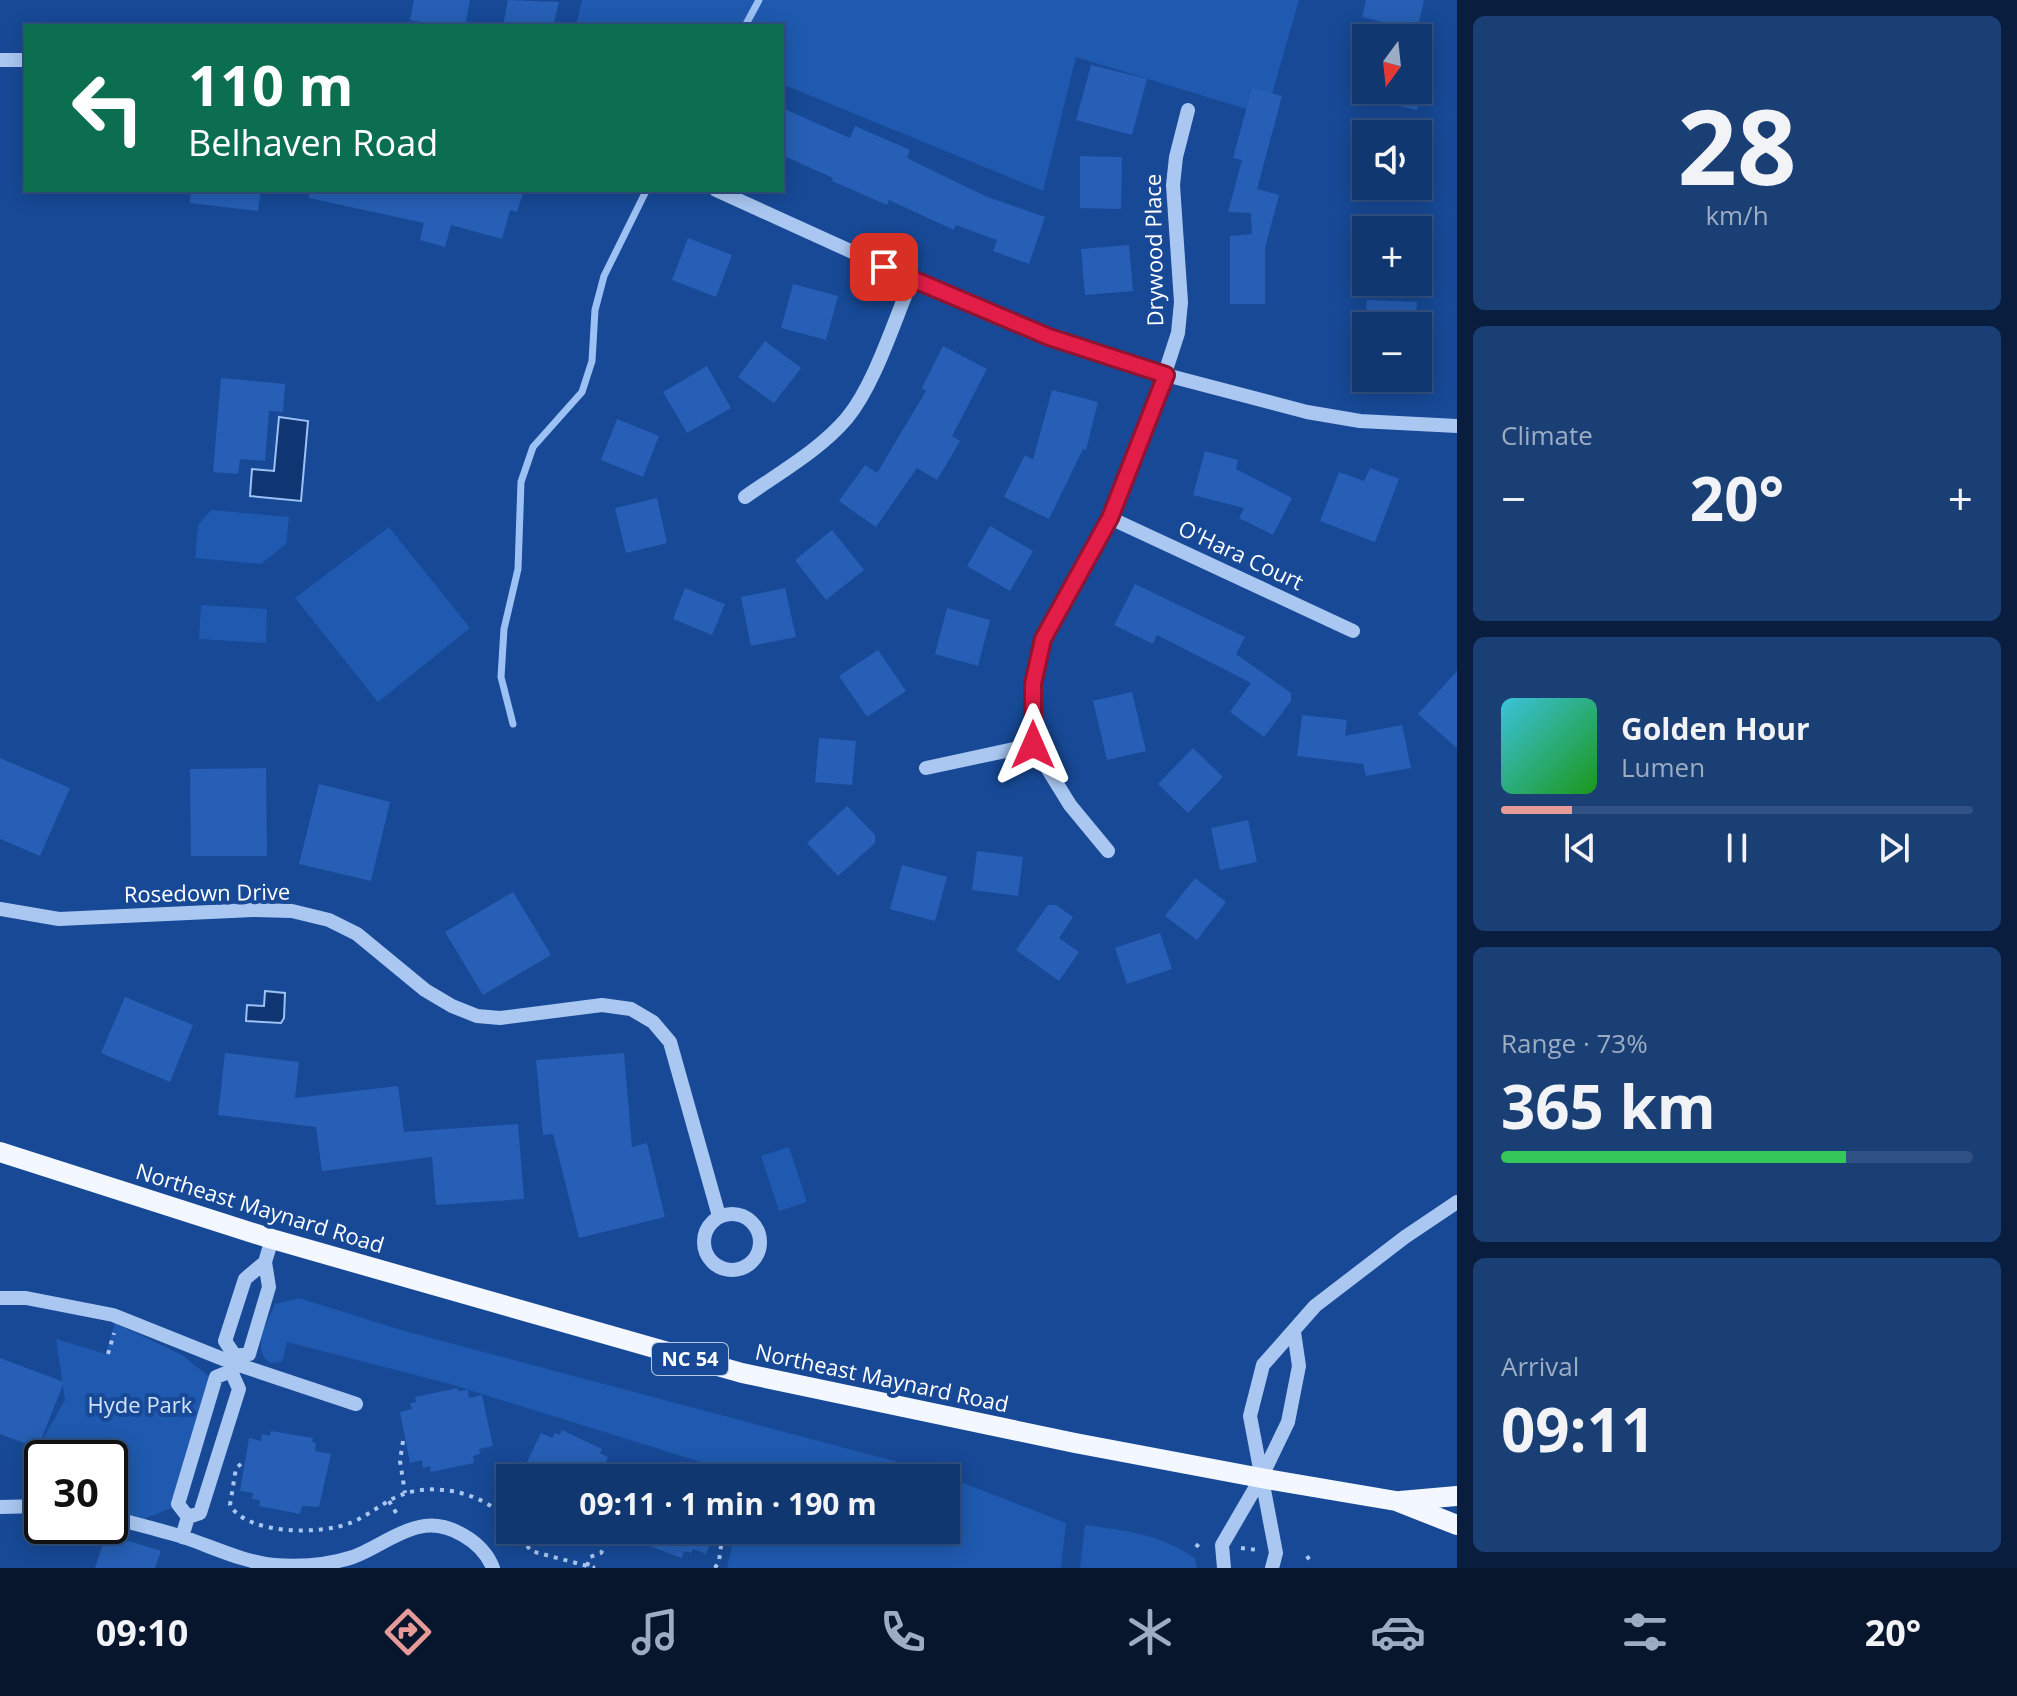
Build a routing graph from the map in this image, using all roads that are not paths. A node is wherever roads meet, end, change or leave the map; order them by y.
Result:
1 (0, 60) edge
2 (24, 60) edge
3 (1188, 110) dead end
4 (720, 192) edge
5 (912, 279) junction
6 (1166, 375) junction
7 (1457, 426) edge
8 (745, 497) dead end
9 (1110, 518) junction
10 (1353, 631) dead end
11 (1033, 745) junction
12 (926, 768) dead end
13 (1108, 851) dead end
14 (0, 909) edge
15 (0, 1152) edge
16 (1457, 1202) edge
17 (719, 1216) junction
18 (272, 1239) junction
19 (265, 1262) junction
20 (0, 1298) edge
21 (1294, 1332) junction
22 (233, 1363) junction
23 (356, 1404) dead end
24 (1261, 1478) junction
25 (1457, 1496) edge
26 (1396, 1501) junction
27 (24, 1506) edge
28 (0, 1507) edge
29 (188, 1519) junction
30 (128, 1522) edge
31 (1457, 1525) edge
32 (182, 1537) junction
33 (493, 1568) edge
34 (1224, 1568) edge
35 (1272, 1568) edge

1 - 2 street
3 - 6 street, Drywood Place
4 - 5 street
5 - 6 street
5 - 8 street
6 - 7 street
6 - 9 street, Drywood Place
9 - 10 street, O'Hara Court
9 - 11 street, Drywood Place
11 - 12 street
11 - 13 street
14 - 17 street, Rosedown Drive
15 - 18 main road, Northeast Maynard Road / NC 54
16 - 21 street
17 - 17 street
18 - 19 street
18 - 24 main road, Northeast Maynard Road / NC 54
19 - 22 street
19 - 22 street
20 - 22 street
21 - 24 street
21 - 24 street
22 - 23 street
22 - 29 street
22 - 29 street
24 - 26 main road, Northeast Maynard Road / NC 54
24 - 34 street
24 - 35 street
25 - 26 main road, Northeast Maynard Road / NC 54
26 - 31 main road, Northeast Maynard Road / NC 54
27 - 28 street
29 - 32 street
30 - 32 street
32 - 33 street

